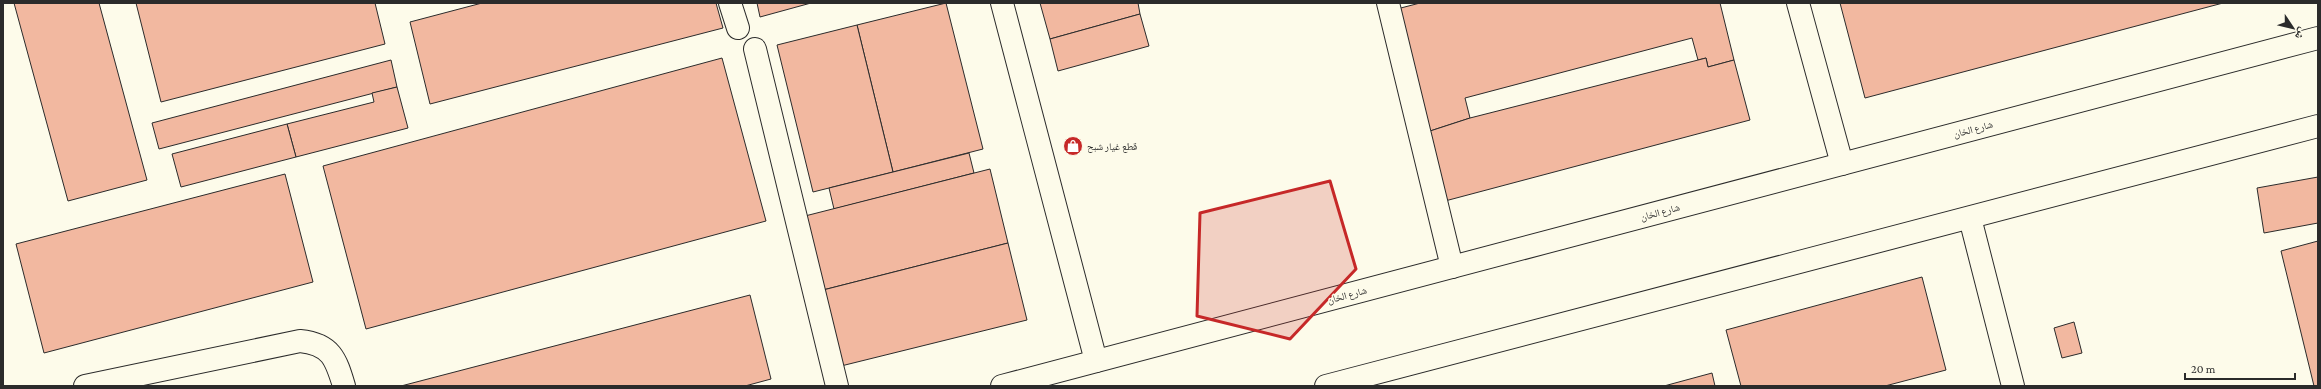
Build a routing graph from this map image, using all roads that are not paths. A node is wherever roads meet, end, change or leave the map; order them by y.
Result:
1 (730, 3) edge
2 (1002, 3) edge
3 (1388, 3) edge
4 (1798, 3) edge
5 (738, 28) dead end
6 (2318, 38) edge
7 (755, 49) dead end
8 (2318, 126) edge
9 (1842, 164) junction
10 (1970, 218) junction
11 (1452, 267) junction
12 (1096, 361) junction
13 (86, 386) edge
14 (344, 386) edge
15 (837, 386) edge
16 (1002, 386) edge
17 (1326, 386) edge
18 (2013, 386) edge

1 - 5 main road
2 - 12 main road
3 - 11 main road
4 - 9 main road
6 - 9 main road, شارع الخان
7 - 15 main road
8 - 10 main road
9 - 11 main road, شارع الخان
10 - 17 main road
10 - 18 main road
11 - 12 main road, شارع الخان
12 - 16 main road, شارع الخان
13 - 14 main road

